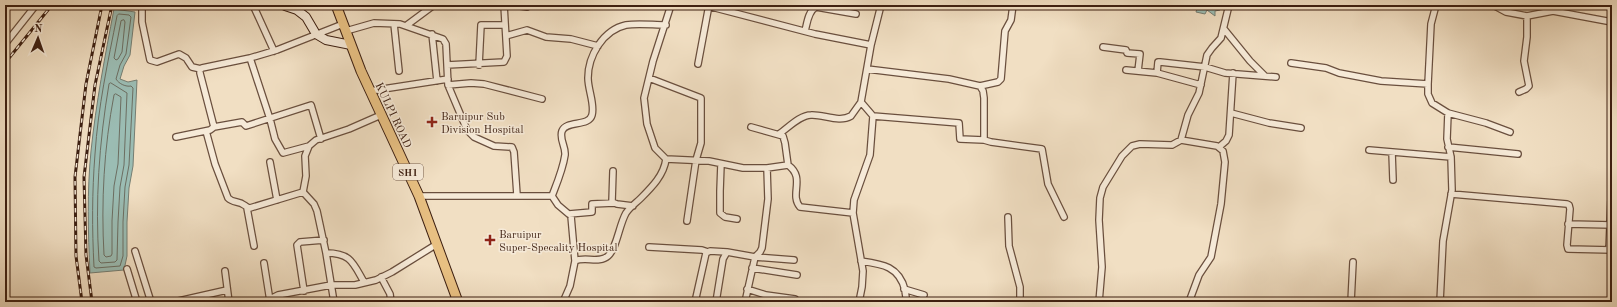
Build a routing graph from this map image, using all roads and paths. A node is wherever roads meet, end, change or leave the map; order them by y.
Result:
1 (36, 5) edge
2 (142, 5) edge
3 (253, 5) edge
4 (284, 5) edge
5 (336, 5) edge
6 (434, 5) edge
7 (504, 5) edge
8 (513, 5) edge
9 (671, 5) edge
10 (707, 5) edge
11 (881, 5) edge
12 (1013, 5) edge
13 (1229, 5) edge
14 (1436, 5) edge
15 (1493, 5) edge
16 (527, 6) dead end
17 (856, 14) dead end
18 (1527, 16) junction
19 (1612, 22) edge
20 (394, 24) junction
21 (407, 25) junction
22 (505, 25) junction
23 (666, 25) junction
24 (344, 27) junction
25 (1224, 29) junction
26 (806, 31) junction
27 (316, 34) junction
28 (432, 34) junction
29 (506, 36) junction
30 (5, 44) edge
31 (351, 45) junction
32 (871, 45) junction
33 (598, 46) junction
34 (1103, 47) dead end
35 (274, 51) junction
36 (250, 58) junction
37 (1291, 63) dead end
38 (479, 64) junction
39 (698, 64) dead end
40 (447, 65) junction
41 (1204, 67) junction
42 (201, 69) junction
43 (867, 69) junction
44 (1126, 70) dead end
45 (1138, 71) junction
46 (399, 72) dead end
47 (1157, 73) junction
48 (1233, 73) junction
49 (1265, 76) junction
50 (1276, 77) dead end
51 (649, 78) junction
52 (448, 79) junction
53 (437, 81) junction
54 (1201, 84) junction
55 (1428, 84) junction
56 (448, 86) junction
57 (980, 86) junction
58 (370, 91) junction
59 (1519, 92) dead end
60 (542, 99) dead end
61 (861, 102) junction
62 (1230, 113) junction
63 (1448, 113) junction
64 (380, 115) junction
65 (873, 116) junction
66 (270, 119) junction
67 (214, 127) junction
68 (751, 128) dead end
69 (1301, 128) dead end
70 (206, 131) junction
71 (1510, 132) dead end
72 (779, 134) junction
73 (176, 137) dead end
74 (321, 139) junction
75 (984, 140) junction
76 (1181, 140) junction
77 (309, 146) junction
78 (1219, 147) junction
79 (1448, 147) junction
80 (1369, 150) dead end
81 (1392, 152) junction
82 (1518, 154) dead end
83 (1451, 157) junction
84 (666, 159) junction
85 (696, 160) junction
86 (270, 162) dead end
87 (722, 164) junction
88 (788, 165) junction
89 (767, 168) junction
90 (613, 171) dead end
91 (1393, 180) dead end
92 (302, 192) junction
93 (1451, 194) junction
94 (517, 195) junction
95 (419, 196) junction
96 (552, 196) junction
97 (277, 200) junction
98 (1611, 200) dead end
99 (614, 203) junction
100 (633, 206) junction
101 (247, 208) junction
102 (853, 213) junction
103 (569, 214) junction
104 (1008, 217) dead end
105 (1064, 217) dead end
106 (737, 219) dead end
107 (687, 221) dead end
108 (1568, 224) junction
109 (1611, 224) edge
110 (324, 240) junction
111 (437, 244) junction
112 (254, 246) dead end
113 (649, 247) dead end
114 (1611, 250) edge
115 (135, 251) dead end
116 (708, 252) junction
117 (727, 252) junction
118 (326, 253) junction
119 (755, 257) junction
120 (794, 260) dead end
121 (575, 261) junction
122 (861, 261) junction
123 (1353, 262) dead end
124 (264, 263) dead end
125 (752, 268) junction
126 (127, 269) dead end
127 (225, 272) dead end
128 (797, 275) dead end
129 (381, 277) junction
130 (364, 282) junction
131 (331, 285) junction
132 (747, 289) junction
133 (904, 289) junction
134 (227, 290) junction
135 (304, 291) junction
136 (924, 295) dead end
137 (795, 299) dead end
138 (270, 301) edge
139 (137, 302) edge
140 (151, 302) edge
141 (174, 302) edge
142 (229, 302) edge
143 (334, 302) edge
144 (391, 302) edge
145 (458, 302) edge
146 (563, 302) edge
147 (695, 302) edge
148 (716, 302) edge
149 (745, 302) edge
150 (859, 302) edge
151 (906, 302) edge
152 (1020, 302) edge
153 (1099, 302) edge
154 (1189, 302) edge
155 (1351, 302) edge
156 (1440, 302) edge

1 - 30 street
2 - 42 street
3 - 35 street
4 - 27 street
5 - 24 main road, KULPI ROAD / SH1
6 - 21 street
7 - 22 street
8 - 16 street
9 - 23 street
10 - 26 street
10 - 39 street
11 - 32 street
12 - 57 street
13 - 25 street
14 - 55 street
15 - 18 street
17 - 26 street
18 - 19 street
18 - 59 street
20 - 21 street
20 - 24 street
20 - 46 street
21 - 28 street
22 - 29 street
22 - 38 street
23 - 33 street
23 - 51 street
24 - 27 street
24 - 31 main road, KULPI ROAD / SH1
25 - 41 street
25 - 49 street
26 - 32 street
27 - 31 street
27 - 35 street
28 - 40 street
28 - 53 street
29 - 33 street
29 - 38 street
31 - 58 main road, KULPI ROAD / SH1
32 - 43 street
33 - 96 street
34 - 45 street
35 - 36 street
36 - 42 street
36 - 66 street
37 - 55 street
38 - 40 street
40 - 52 street
41 - 47 street
41 - 48 street
41 - 54 street
42 - 67 street
43 - 57 street
43 - 61 street
44 - 45 street
45 - 47 street
47 - 54 street
48 - 49 street
48 - 62 street
49 - 50 street
51 - 84 street
51 - 85 street
52 - 53 street
52 - 56 street
53 - 58 street
54 - 76 street
55 - 63 street
56 - 60 street
56 - 94 street
57 - 75 street
58 - 64 main road, KULPI ROAD / SH1
61 - 65 street
61 - 72 street
62 - 69 street
62 - 78 street
63 - 71 street
63 - 79 street
64 - 74 street
64 - 95 main road, KULPI ROAD / SH1
65 - 75 street
65 - 102 street
66 - 67 street
66 - 74 street
66 - 77 street
67 - 70 street
68 - 72 street
70 - 73 street
70 - 101 street
72 - 88 street
74 - 77 street
75 - 105 street
76 - 78 street
76 - 153 street
77 - 92 street
78 - 154 street
79 - 82 street
79 - 83 street
80 - 81 street
81 - 83 street
81 - 91 street
83 - 93 street
84 - 85 street
84 - 100 street
85 - 87 street
85 - 107 street
86 - 97 street
87 - 89 street
87 - 106 street
88 - 89 street
88 - 102 street
89 - 119 street
90 - 99 street
92 - 97 street
92 - 110 street
93 - 108 street
93 - 156 street
94 - 95 street
94 - 96 street
95 - 111 main road, KULPI ROAD / SH1
96 - 103 street
97 - 101 street
98 - 109 street
99 - 100 street
99 - 103 street
100 - 121 street
101 - 112 street
102 - 122 street
103 - 121 street
104 - 152 street
108 - 109 street
108 - 114 street
109 - 114 street
110 - 118 street
110 - 135 street
111 - 129 street
111 - 145 main road, KULPI ROAD / SH1
113 - 116 street
115 - 140 street
116 - 117 street
116 - 147 street
117 - 119 street
117 - 148 street
118 - 130 street
118 - 131 street
119 - 120 street
119 - 125 street
121 - 146 street
122 - 133 street
122 - 150 street
123 - 155 street
124 - 138 street
125 - 128 street
125 - 132 street
126 - 139 street
127 - 134 street
129 - 130 street
129 - 144 street
130 - 131 street
131 - 135 street
131 - 143 street
132 - 137 street
132 - 149 street
133 - 136 street
133 - 151 street
134 - 141 street
134 - 142 street
135 - 138 street

